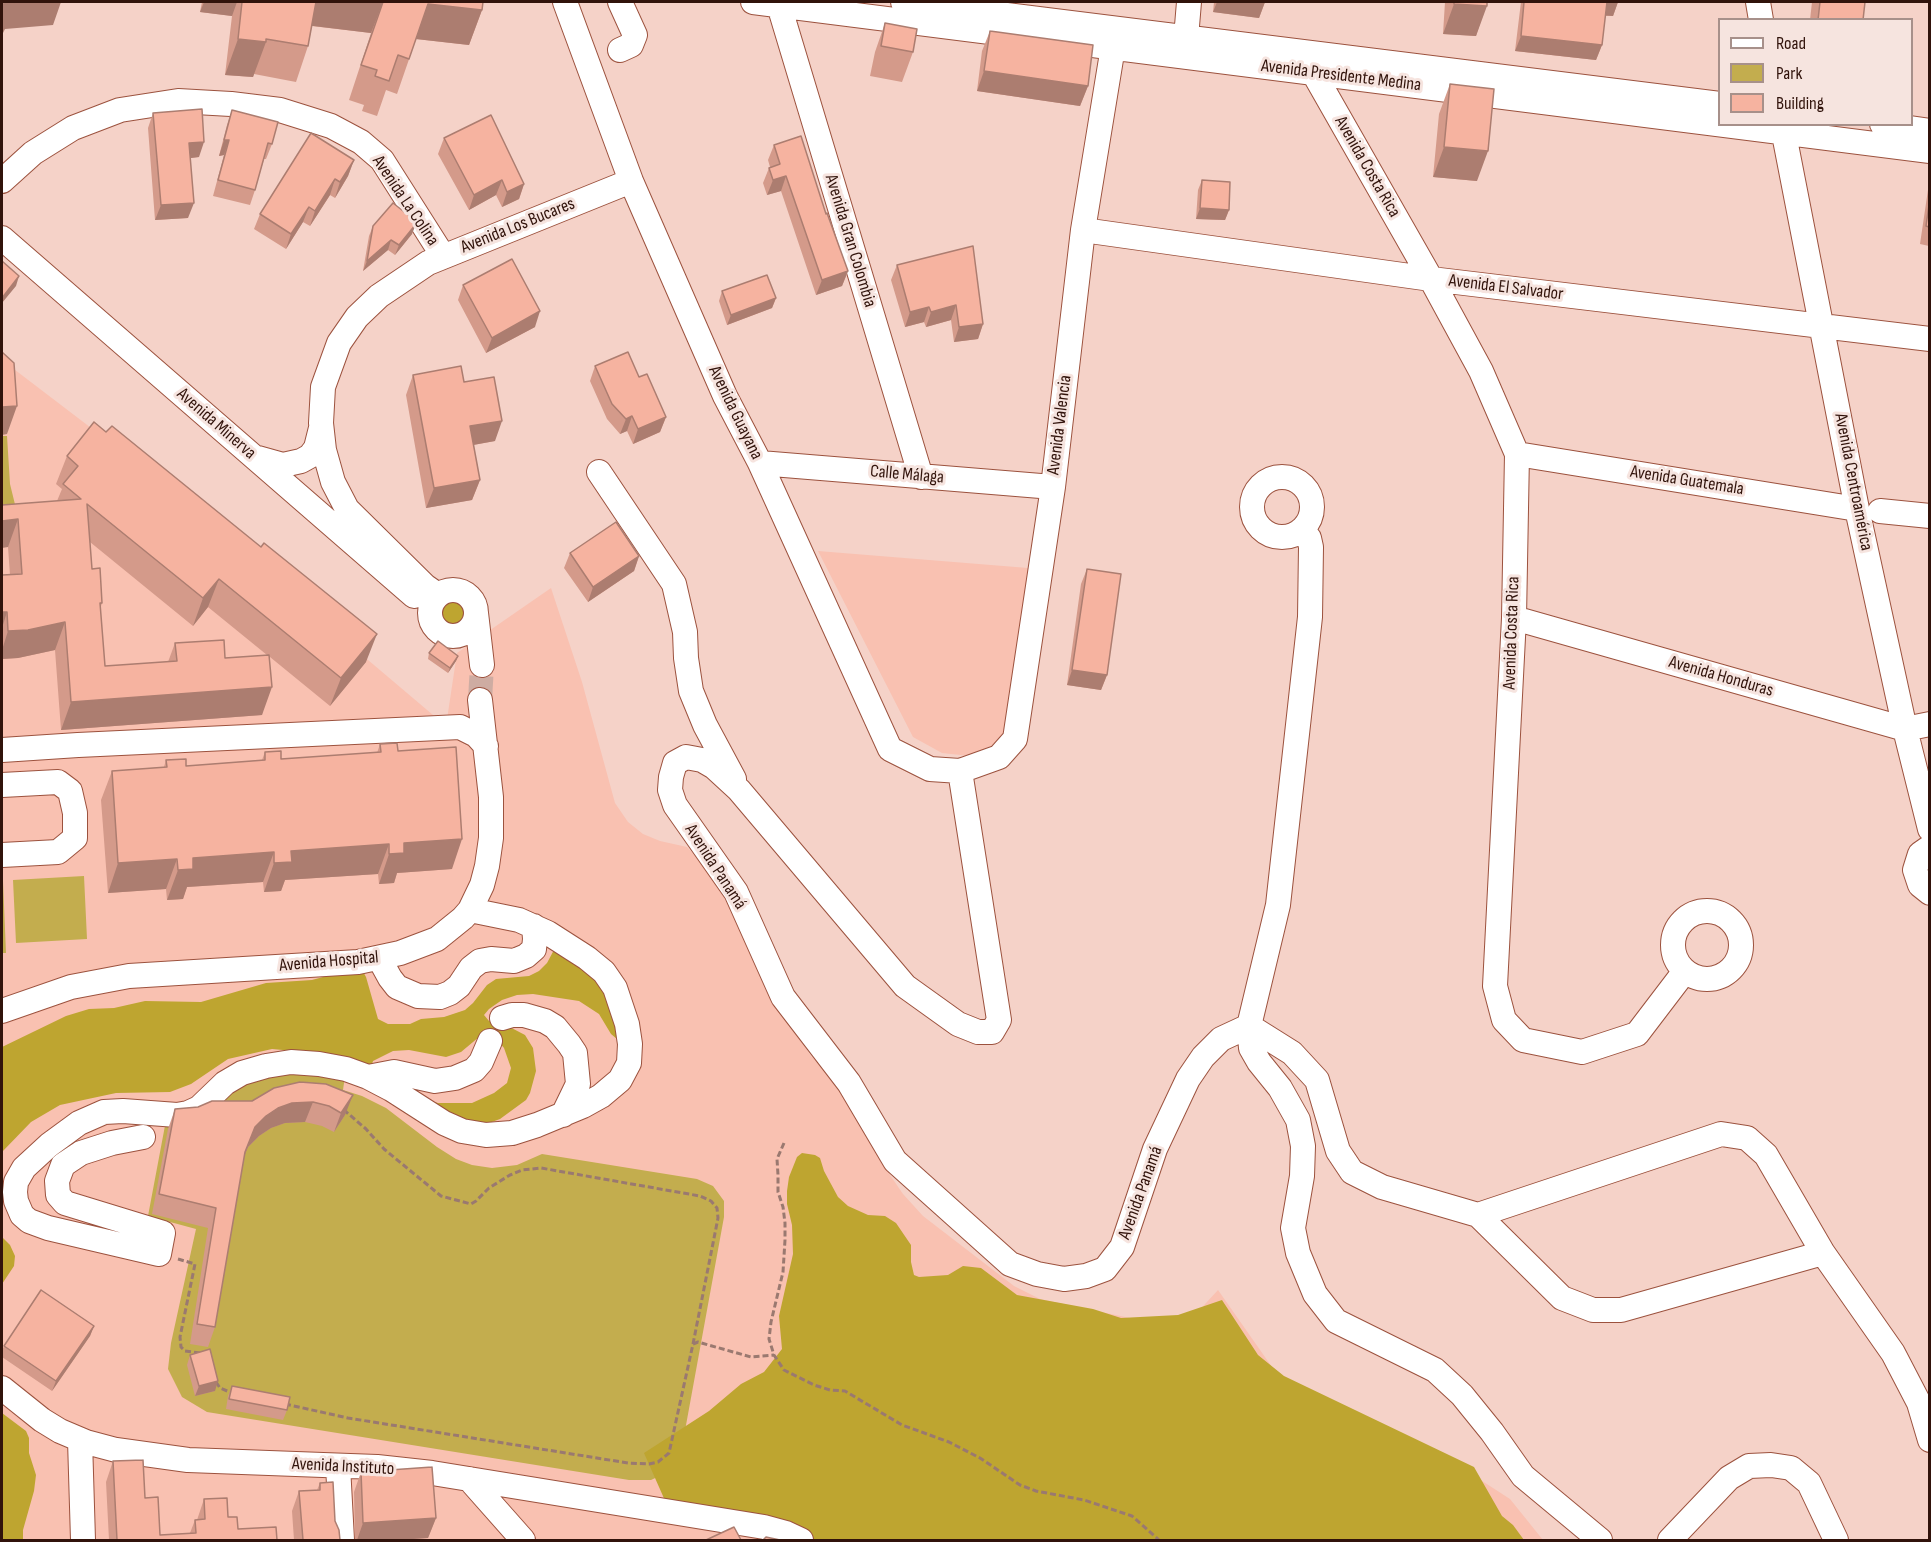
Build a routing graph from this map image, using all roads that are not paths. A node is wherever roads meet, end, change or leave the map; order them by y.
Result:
1 (565, 2) edge
2 (620, 2) edge
3 (753, 2) edge
4 (903, 2) edge
5 (1189, 2) edge
6 (1758, 2) edge
7 (778, 3) edge
8 (1761, 18) edge
9 (1186, 38) junction
10 (1113, 47) junction
11 (620, 50) dead end
12 (1313, 72) junction
13 (1718, 104) edge
14 (1718, 121) edge
15 (1758, 126) edge
16 (1895, 126) edge
17 (1783, 129) edge
18 (1929, 131) edge
19 (1929, 151) edge
20 (631, 181) junction
21 (2, 182) edge
22 (1083, 230) junction
23 (2, 238) edge
24 (443, 256) junction
25 (1431, 279) junction
26 (1822, 326) junction
27 (1929, 339) edge
28 (321, 423) junction
29 (1517, 454) junction
30 (253, 456) junction
31 (760, 463) junction
32 (599, 472) dead end
33 (921, 477) junction
34 (1053, 487) junction
35 (1868, 510) junction
36 (1929, 516) edge
37 (1301, 530) dead end
38 (434, 601) junction
39 (476, 613) junction
40 (1514, 618) junction
41 (448, 635) junction
42 (1929, 724) edge
43 (460, 727) junction
44 (1905, 729) junction
45 (486, 746) junction
46 (2, 750) edge
47 (960, 771) junction
48 (2, 785) edge
49 (739, 790) junction
50 (1929, 829) edge
51 (1929, 847) edge
52 (2, 855) edge
53 (1929, 893) edge
54 (470, 910) junction
55 (534, 926) junction
56 (379, 958) junction
57 (1685, 971) dead end
58 (2, 1011) edge
59 (502, 1018) dead end
60 (1249, 1026) junction
61 (490, 1041) dead end
62 (368, 1077) junction
63 (562, 1115) junction
64 (143, 1137) dead end
65 (1478, 1215) junction
66 (1823, 1253) junction
67 (2, 1388) edge
68 (80, 1440) junction
69 (1929, 1440) edge
70 (338, 1466) junction
71 (469, 1479) junction
72 (735, 1529) edge
73 (83, 1540) edge
74 (342, 1540) edge
75 (523, 1540) edge
76 (801, 1540) edge
77 (1600, 1540) edge
78 (1670, 1540) edge
79 (1836, 1540) edge

1 - 20 street, Avenida Guayana
2 - 11 street
3 - 7 street, Avenida Presidente Medina
4 - 9 street, Avenida Presidente Medina
5 - 9 street
6 - 8 street
7 - 10 street, Avenida Presidente Medina
7 - 33 street, Avenida Gran Colombia
9 - 13 street, Avenida Presidente Medina
10 - 12 street, Avenida Presidente Medina
10 - 22 street, Avenida Valencia
12 - 14 street, Avenida Presidente Medina
12 - 25 street, Avenida Costa Rica
15 - 17 street, Avenida Presidente Medina
16 - 18 street
17 - 19 street, Avenida Presidente Medina
17 - 26 street, Avenida Centroamérica
20 - 24 street, Avenida Los Bucares
20 - 31 street, Avenida Guayana
21 - 24 street, Avenida La Colina
22 - 25 street, Avenida El Salvador
22 - 34 street, Avenida Valencia
23 - 30 street, Avenida Minerva
24 - 28 street, Avenida Los Bucares
25 - 26 street, Avenida El Salvador
25 - 29 street, Avenida Costa Rica
26 - 27 street, Avenida El Salvador
26 - 35 street, Avenida Centroamérica
28 - 30 street, Avenida Los Bucares
28 - 38 street, Avenida Los Bucares
29 - 35 street, Avenida Guatemala
29 - 40 street, Avenida Costa Rica
30 - 38 street, Avenida Minerva
31 - 33 street, Calle Málaga
31 - 47 street, Avenida Guayana
32 - 49 street
33 - 34 street, Calle Málaga
34 - 47 street, Avenida Valencia
35 - 36 street, Avenida Guatemala
35 - 44 street, Avenida Centroamérica
37 - 60 street
38 - 39 street
38 - 41 street
39 - 41 street
39 - 41 street
40 - 44 street, Avenida Honduras
40 - 57 street, Avenida Costa Rica
42 - 44 street, Avenida Honduras
43 - 45 street
43 - 45 street, Avenida Hospital
43 - 46 street
44 - 50 street, Avenida Centroamérica
45 - 54 street, Avenida Hospital
47 - 49 street, Avenida Panamá
48 - 52 street
49 - 60 street, Avenida Panamá
51 - 53 street
54 - 55 street
54 - 56 street, Avenida Hospital
55 - 56 street
55 - 63 street
56 - 58 street, Avenida Hospital
59 - 63 street
60 - 65 street
60 - 77 street
61 - 62 street
62 - 63 street
62 - 64 street
65 - 66 street
65 - 66 street
66 - 69 street
67 - 68 street, Avenida Instituto
68 - 70 street, Avenida Instituto
68 - 73 street
70 - 71 street, Avenida Instituto
70 - 74 street
71 - 72 street, Avenida Instituto
71 - 75 street
72 - 76 street, Avenida Instituto
78 - 79 street

